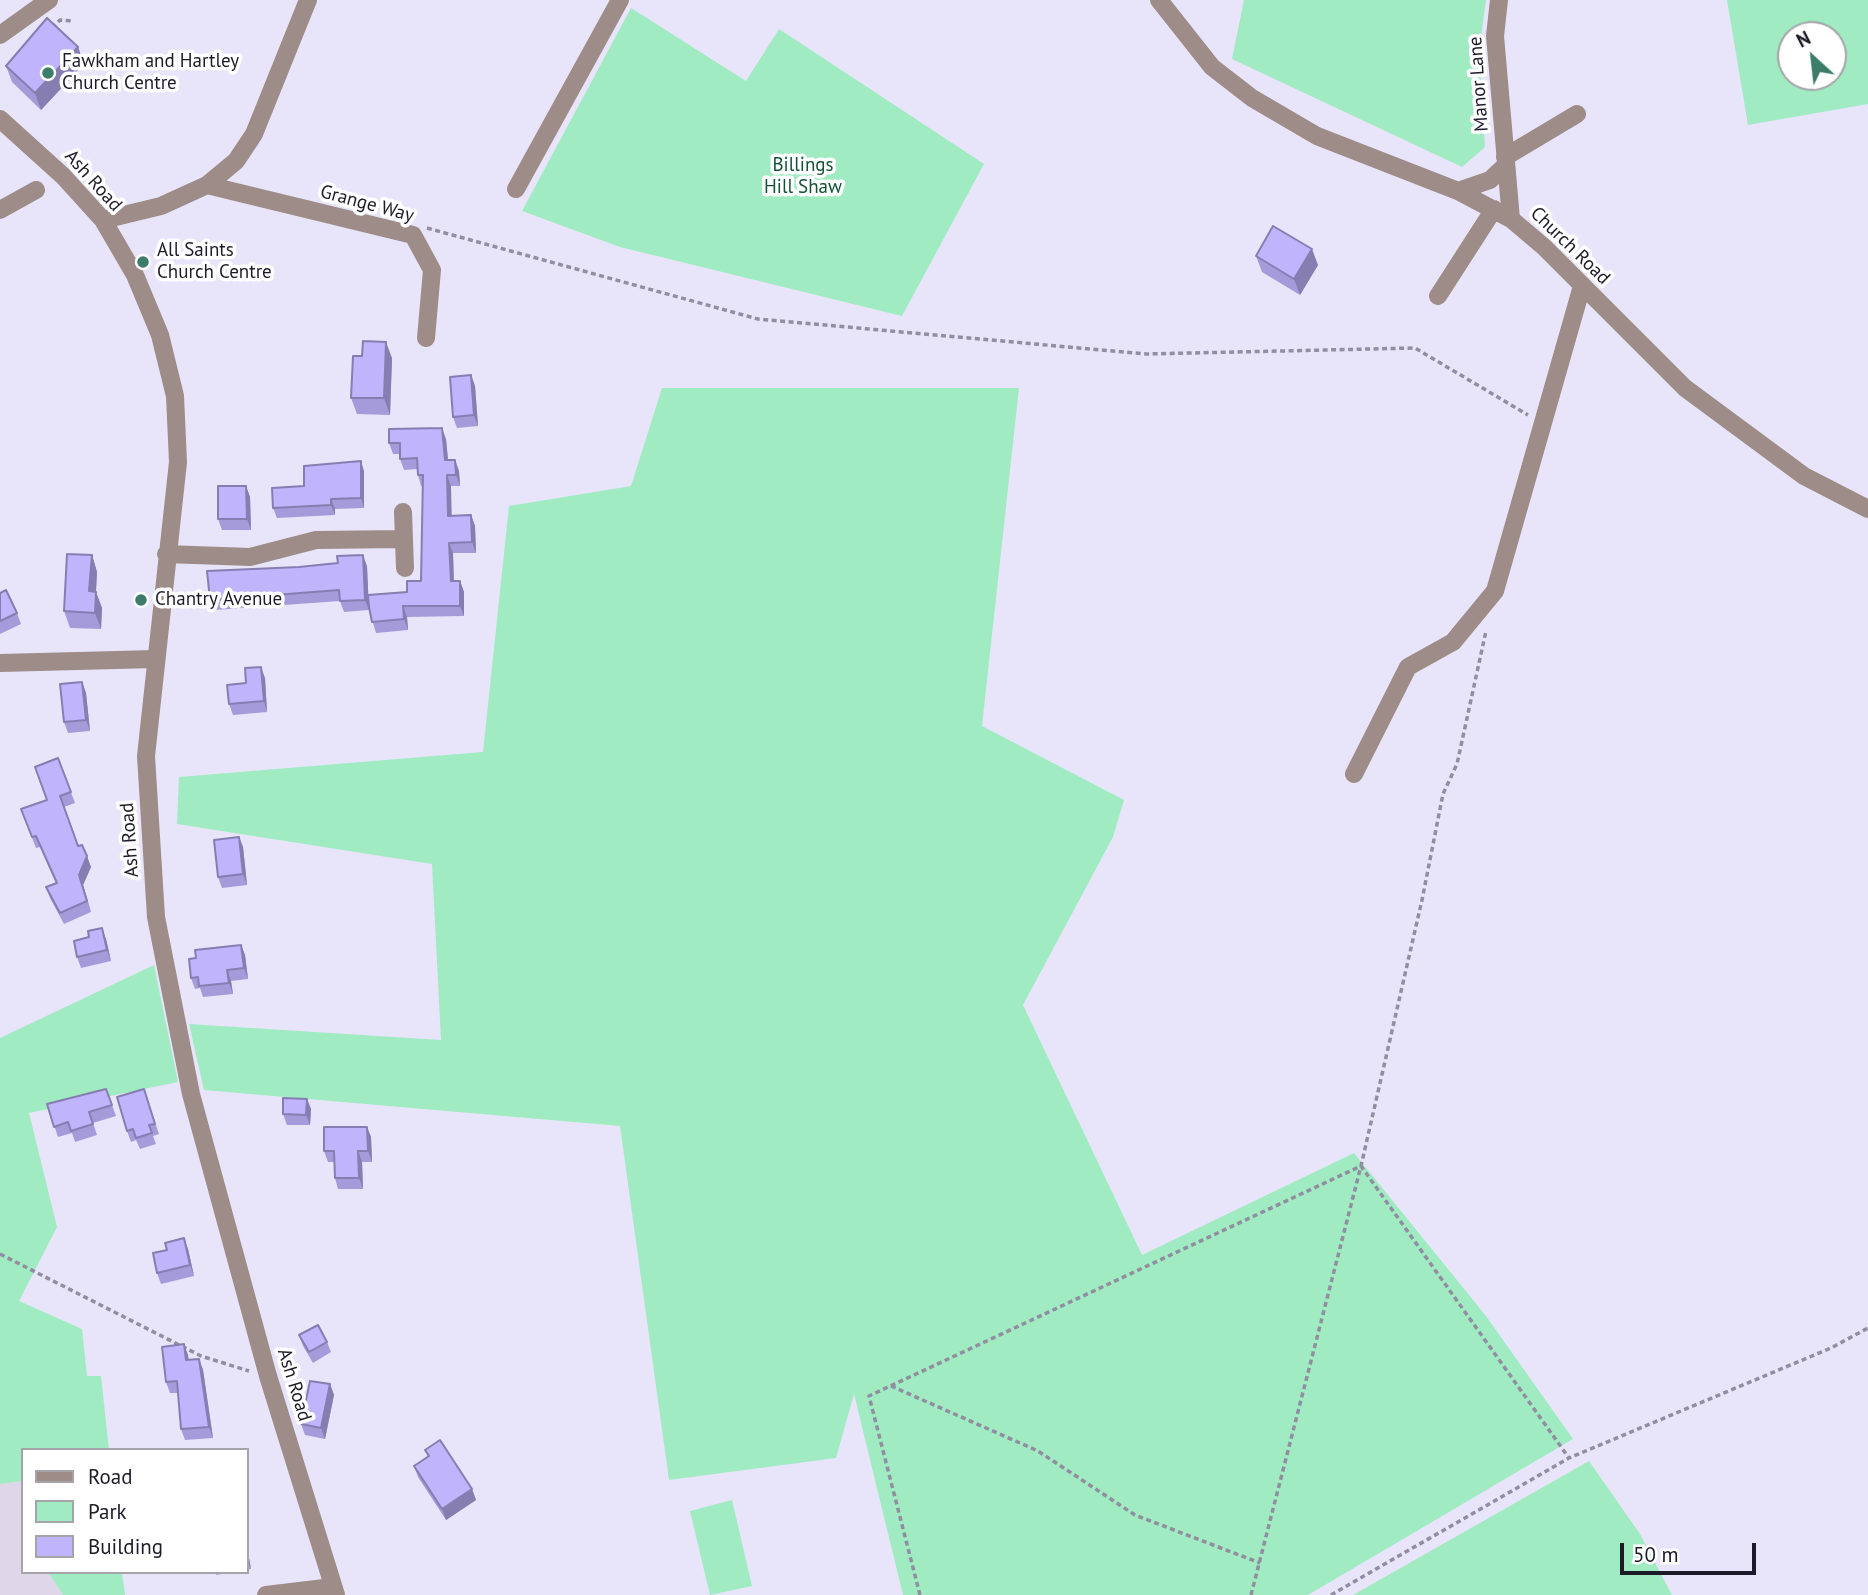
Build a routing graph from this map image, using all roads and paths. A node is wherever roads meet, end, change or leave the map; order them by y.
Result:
1 (49, 0) edge
2 (308, 0) edge
3 (620, 0) edge
4 (1159, 0) edge
5 (1499, 0) edge
6 (74, 21) dead end
7 (0, 35) edge
8 (44, 38) edge
9 (1577, 114) dead end
10 (0, 119) edge
11 (1506, 161) junction
12 (207, 185) junction
13 (516, 189) dead end
14 (36, 190) dead end
15 (1458, 191) junction
16 (1494, 209) junction
17 (0, 210) edge
18 (1510, 219) junction
19 (103, 220) junction
20 (419, 226) dead end
21 (1582, 286) junction
22 (1438, 296) dead end
23 (426, 338) dead end
24 (1542, 424) junction
25 (1868, 509) edge
26 (403, 512) dead end
27 (403, 539) junction
28 (166, 554) junction
29 (405, 568) dead end
30 (1495, 591) junction
31 (155, 659) junction
32 (0, 663) edge
33 (1354, 775) dead end
34 (1361, 1166) junction
35 (0, 1254) edge
36 (1868, 1328) edge
37 (268, 1376) junction
38 (891, 1386) junction
39 (1569, 1458) junction
40 (1260, 1563) junction
41 (334, 1591) edge
42 (266, 1595) edge
43 (920, 1595) edge
44 (1251, 1595) edge
45 (1331, 1595) edge

1 - 7 street
2 - 12 street
3 - 13 street
4 - 15 street, Church Road
5 - 11 street, Manor Lane
6 - 8 path
9 - 11 street
10 - 19 street, Ash Road
11 - 15 street
11 - 18 street, Manor Lane
12 - 19 street
12 - 23 street, Grange Way
14 - 17 street
15 - 16 street, Church Road
16 - 18 street, Church Road
16 - 22 street
18 - 21 street, Church Road
19 - 28 street, Ash Road
20 - 24 path
21 - 24 street
21 - 25 street, Church Road
24 - 30 street
26 - 27 street
27 - 28 street
27 - 29 street
28 - 31 street, Ash Road
30 - 33 street
30 - 34 path
31 - 32 street
31 - 37 street, Ash Road
34 - 38 path
34 - 39 path
34 - 40 path
35 - 37 path
36 - 39 path
37 - 41 street, Ash Road
38 - 40 path
38 - 43 path
39 - 45 path
40 - 44 path
41 - 42 street

